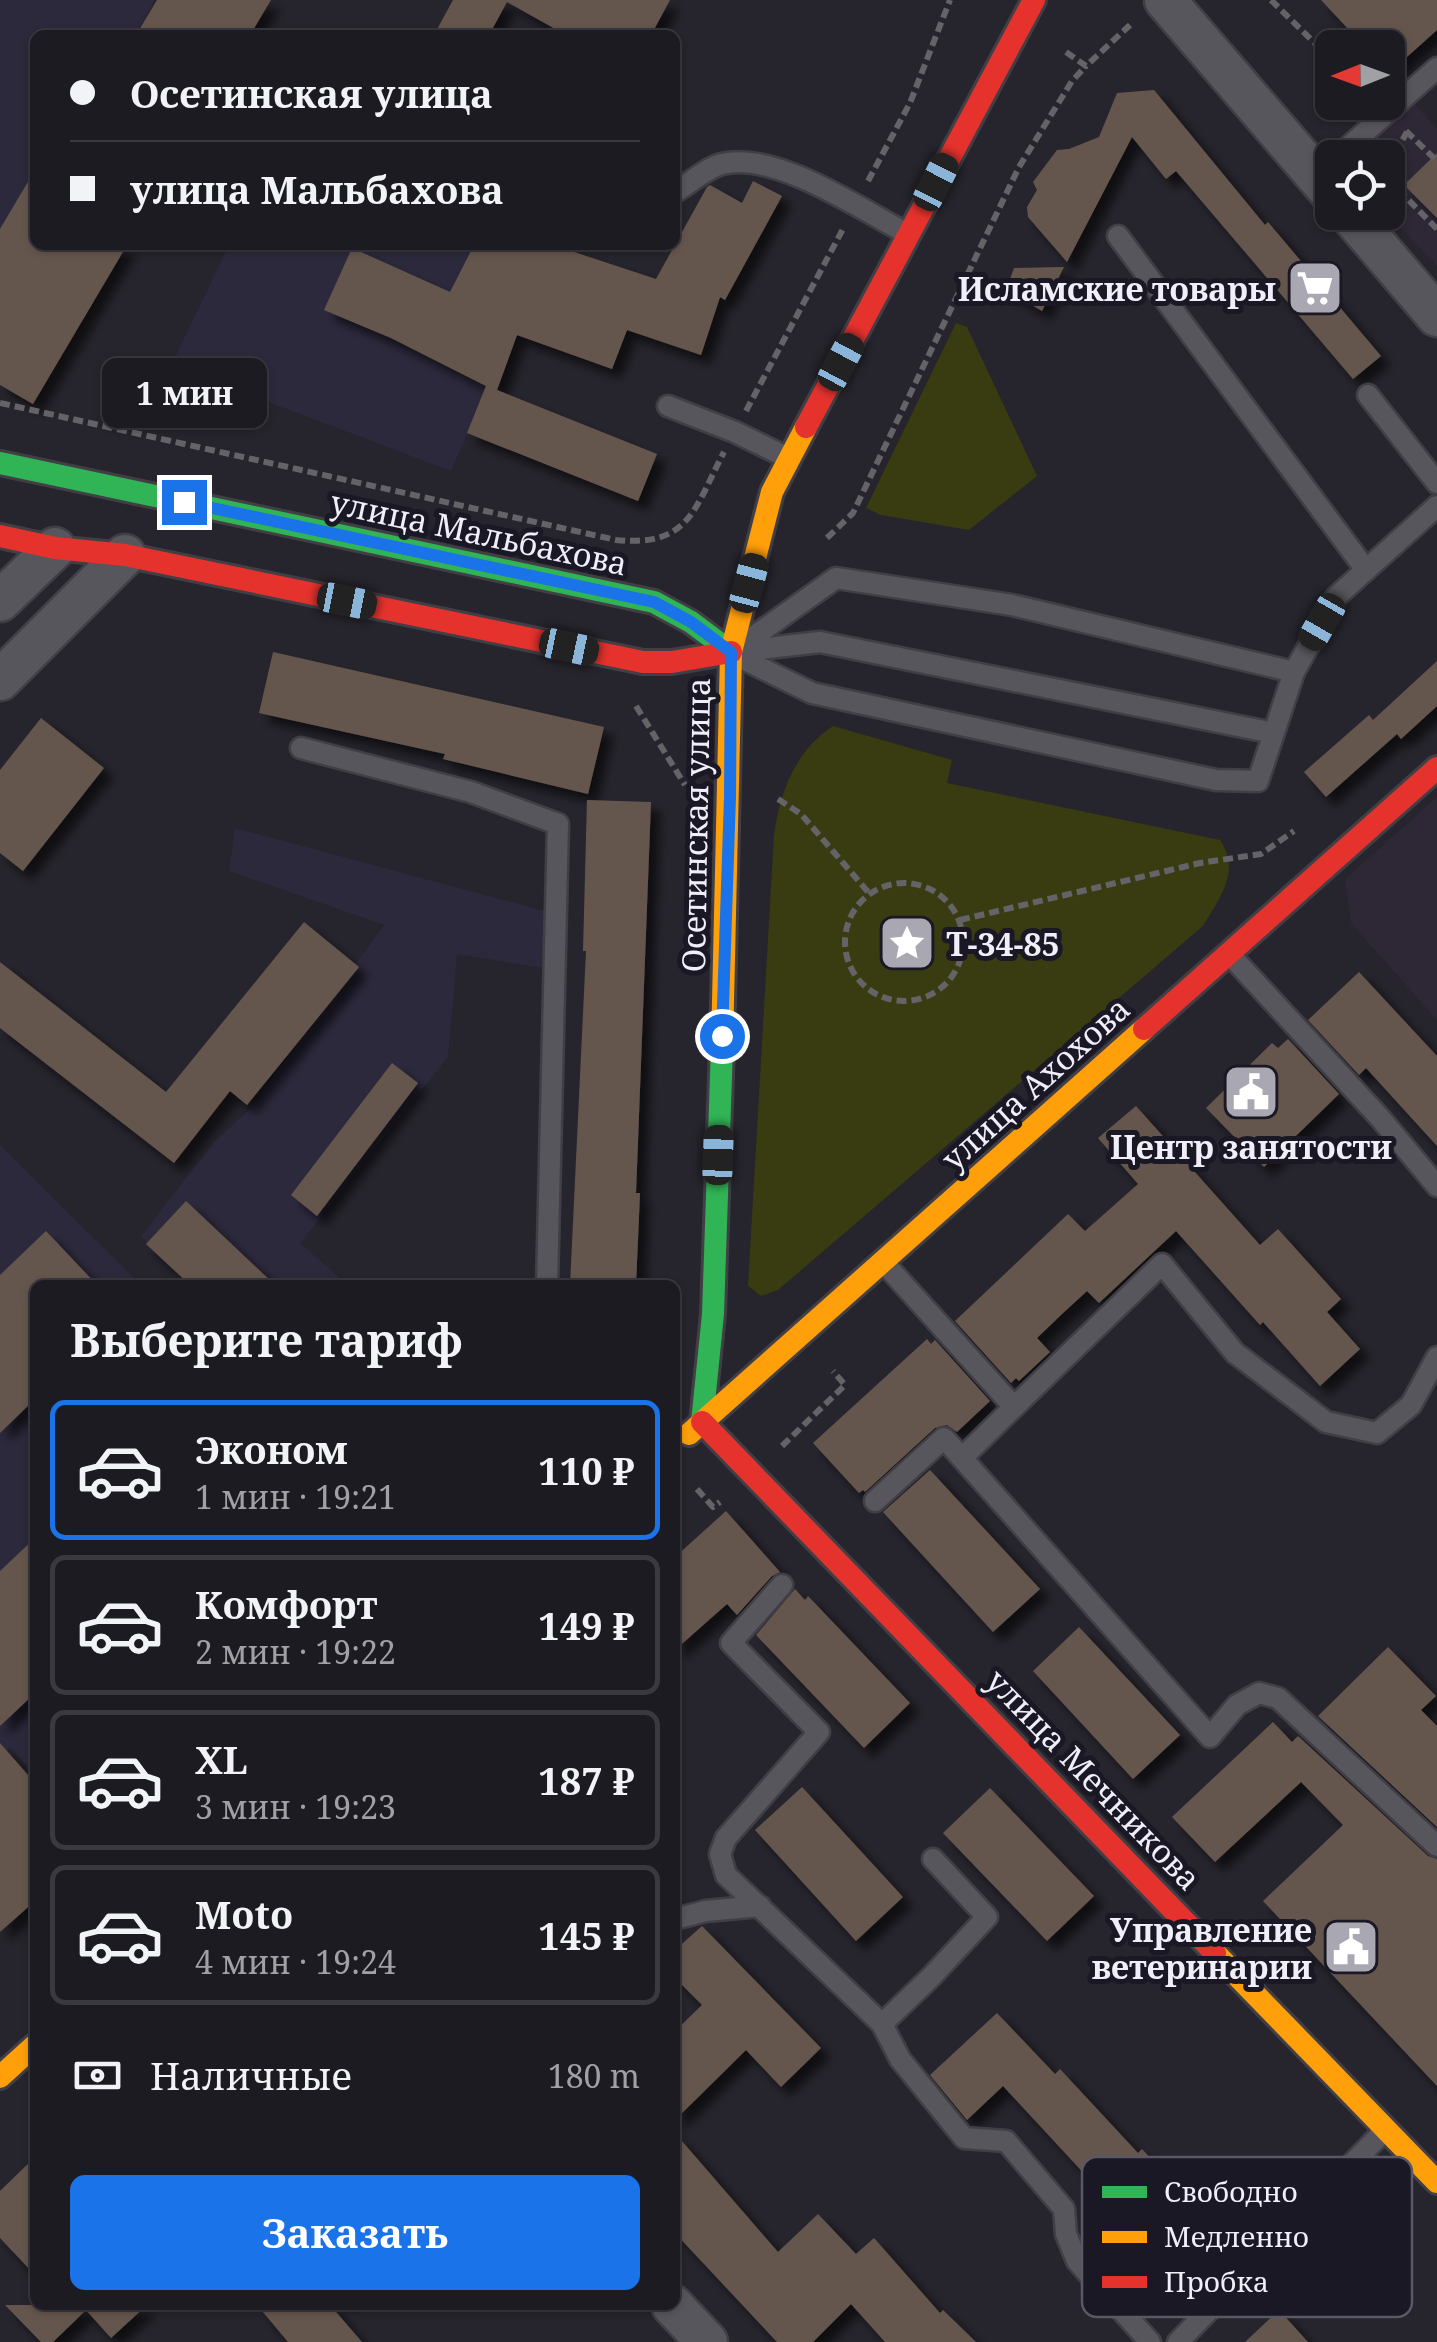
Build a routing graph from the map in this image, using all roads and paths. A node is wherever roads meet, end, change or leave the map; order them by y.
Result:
1 (950, 0) edge
2 (1034, 0) edge
3 (1166, 0) edge
4 (1271, 0) edge
5 (1130, 25) dead end
6 (1315, 43) edge
7 (1066, 52) dead end
8 (1086, 66) junction
9 (1437, 68) edge
10 (910, 104) junction
11 (919, 109) dead end
12 (1407, 132) dead end
13 (1362, 140) edge
14 (1403, 140) edge
15 (1315, 157) edge
16 (680, 189) edge
17 (1405, 196) edge
18 (855, 206) junction
19 (1437, 229) edge
20 (1363, 230) edge
21 (909, 234) junction
22 (1118, 236) dead end
23 (1437, 316) edge
24 (1368, 396) dead end
25 (0, 403) edge
26 (668, 406) dead end
27 (735, 432) junction
28 (790, 458) junction
29 (0, 462) edge
30 (1437, 483) edge
31 (1437, 506) edge
32 (0, 536) edge
33 (827, 538) dead end
34 (55, 548) junction
35 (126, 555) junction
36 (1366, 570) junction
37 (0, 601) edge
38 (731, 652) junction
39 (1294, 672) junction
40 (0, 680) edge
41 (636, 705) dead end
42 (1274, 733) junction
43 (300, 748) dead end
44 (1437, 768) edge
45 (690, 792) dead end
46 (778, 800) dead end
47 (1308, 822) dead end
48 (870, 893) junction
49 (960, 920) junction
50 (1229, 954) junction
51 (1437, 1186) edge
52 (884, 1262) junction
53 (548, 1280) edge
54 (1437, 1357) edge
55 (833, 1372) dead end
56 (1014, 1407) junction
57 (680, 1416) edge
58 (702, 1422) junction
59 (680, 1442) edge
60 (781, 1447) dead end
61 (962, 1458) junction
62 (875, 1501) dead end
63 (782, 1584) dead end
64 (1437, 1846) edge
65 (934, 1859) dead end
66 (760, 1906) junction
67 (680, 1918) edge
68 (882, 2024) junction
69 (30, 2050) edge
70 (0, 2077) edge
71 (1386, 2129) junction
72 (1359, 2157) edge
73 (1437, 2182) edge
74 (1082, 2267) edge
75 (677, 2310) edge
76 (1127, 2317) edge
77 (1202, 2317) edge
78 (707, 2342) edge
79 (1150, 2342) edge
80 (1178, 2342) edge

1 - 10 path
2 - 21 main road, Осетинская улица
3 - 15 street
4 - 6 path
5 - 8 path
7 - 8 path
8 - 33 path
9 - 13 lane
10 - 11 path
10 - 18 path
12 - 14 path
16 - 18 lane
17 - 19 path
18 - 21 lane
18 - 27 path
20 - 23 street
21 - 28 main road, Осетинская улица
22 - 36 lane
24 - 30 lane
25 - 27 path
26 - 27 lane
27 - 28 lane
28 - 38 main road, Осетинская улица
29 - 38 main road, улица Мальбахова
31 - 36 lane
32 - 34 main road
34 - 35 main road
34 - 37 street
35 - 38 main road
35 - 40 street
36 - 39 lane
38 - 39 lane
38 - 42 lane
38 - 42 lane
38 - 58 main road, Осетинская улица
39 - 42 lane
41 - 45 path
43 - 53 lane
44 - 50 main road, улица Ахохова
46 - 48 path
47 - 49 path
48 - 49 path
48 - 49 path
50 - 51 lane
50 - 52 main road, улица Ахохова
52 - 56 lane
52 - 58 main road, улица Ахохова
54 - 56 lane
55 - 60 path
56 - 61 lane
57 - 58 lane
58 - 59 main road, улица Ахохова
58 - 71 main road, улица Мечникова
61 - 62 lane
61 - 64 lane
63 - 66 lane
65 - 68 lane
66 - 67 lane
66 - 68 lane
68 - 74 lane
69 - 70 main road
71 - 72 lane
71 - 73 main road, улица Мечникова
75 - 78 street
76 - 79 lane
77 - 80 lane

